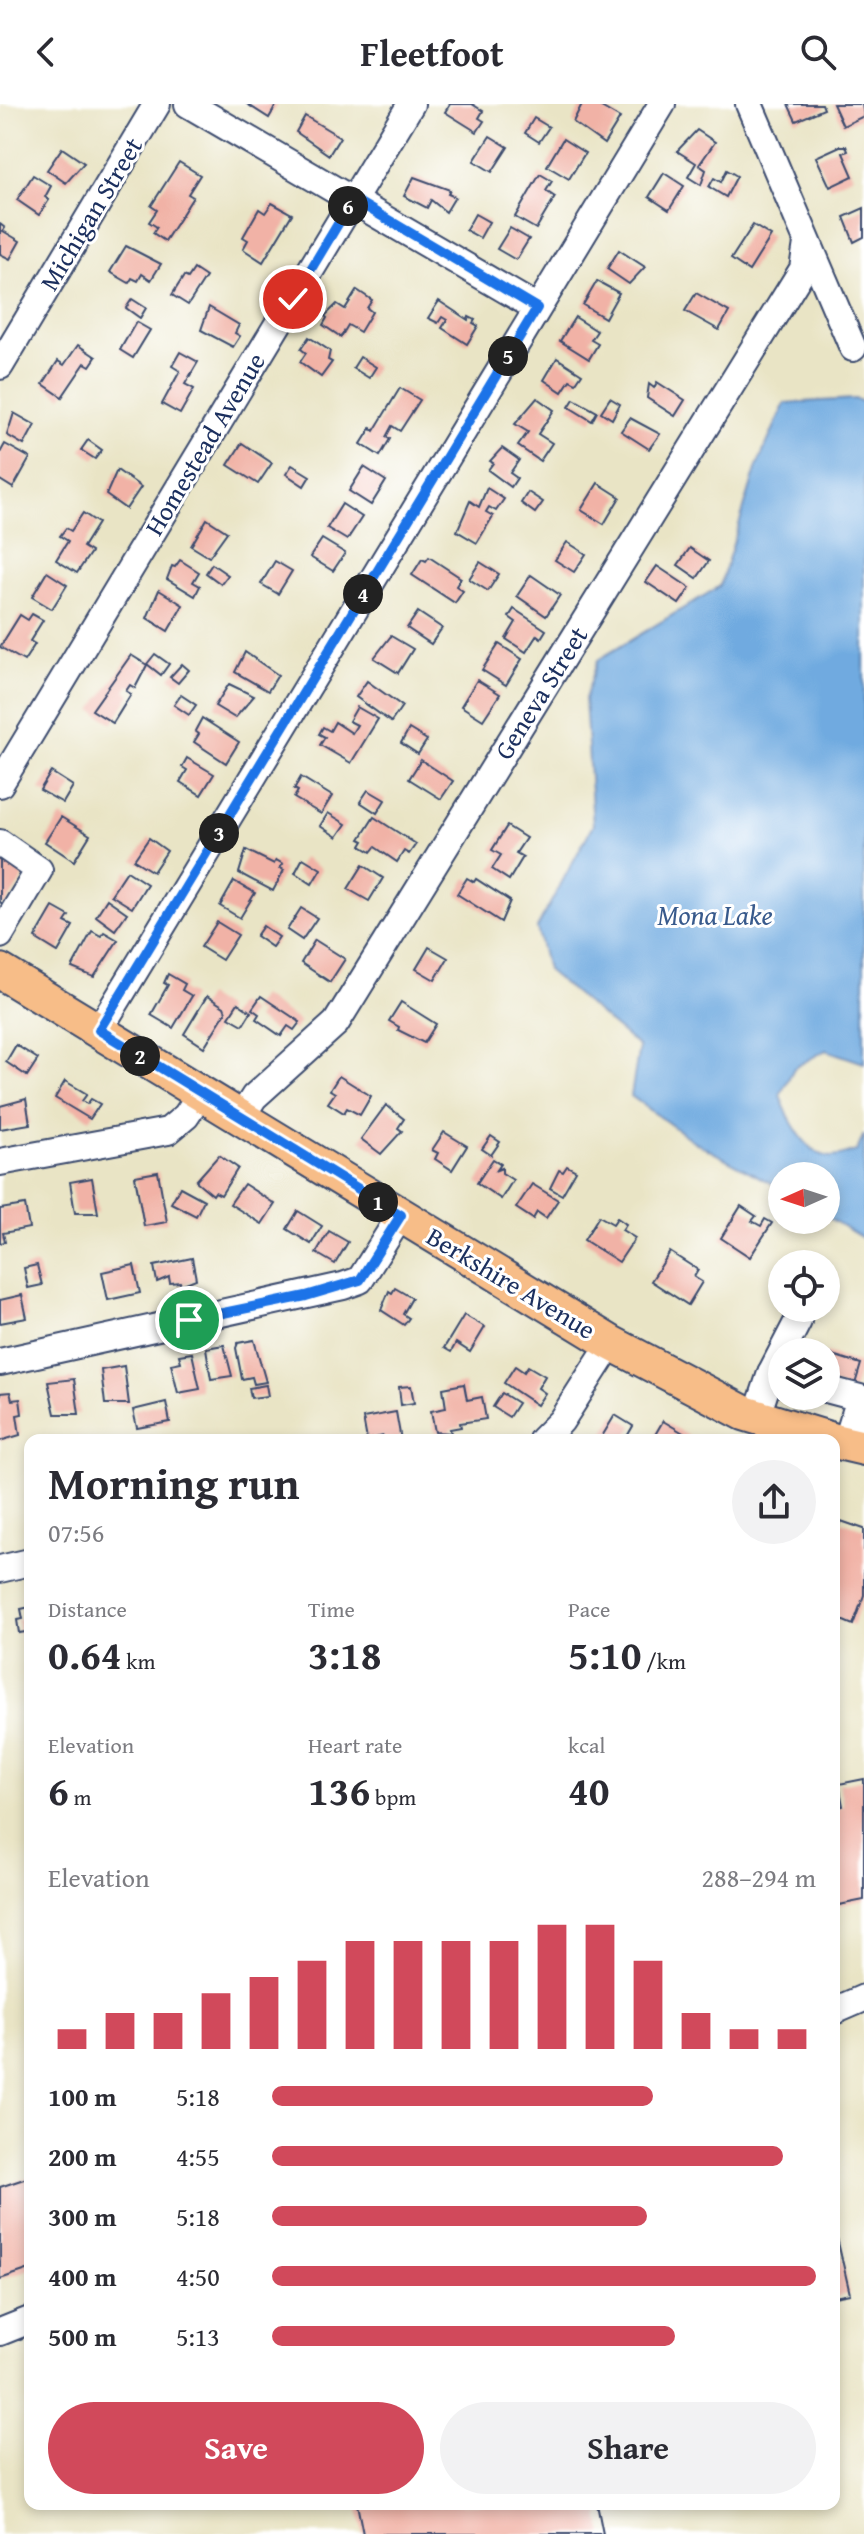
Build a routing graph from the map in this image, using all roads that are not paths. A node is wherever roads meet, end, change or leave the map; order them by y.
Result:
1 (157, 104) edge
2 (188, 104) edge
3 (411, 104) edge
4 (662, 104) edge
5 (749, 104) edge
6 (353, 199) junction
7 (807, 243) junction
8 (537, 308) junction
9 (853, 348) dead end
10 (0, 366) edge
11 (0, 784) edge
12 (0, 843) edge
13 (0, 935) edge
14 (0, 971) edge
15 (99, 1030) junction
16 (200, 1095) junction
17 (240, 1119) junction
18 (0, 1162) edge
19 (401, 1215) junction
20 (611, 1343) junction
21 (0, 1362) edge
22 (768, 1392) edge
23 (840, 1393) edge
24 (756, 1418) junction
25 (548, 1434) edge
26 (812, 1434) edge
27 (844, 1443) edge
28 (24, 1563) edge
29 (0, 1569) edge
30 (864, 1998) edge
31 (840, 2008) edge
32 (24, 2322) edge
33 (0, 2332) edge

1 - 10 street, Michigan Street
2 - 6 street
3 - 6 street, Homestead Avenue
4 - 8 street
5 - 7 street
6 - 8 street
6 - 11 street, Homestead Avenue
7 - 9 street
7 - 17 street, Geneva Street
8 - 15 street
12 - 13 street
14 - 15 main road, Berkshire Avenue
15 - 16 main road, Berkshire Avenue
16 - 17 main road, Berkshire Avenue
16 - 18 street
17 - 19 main road, Berkshire Avenue
19 - 20 main road, Berkshire Avenue
19 - 21 street
20 - 24 main road, Berkshire Avenue
20 - 25 street
22 - 24 street
23 - 27 street
24 - 26 main road, Berkshire Avenue
28 - 29 street
30 - 31 street
32 - 33 street

